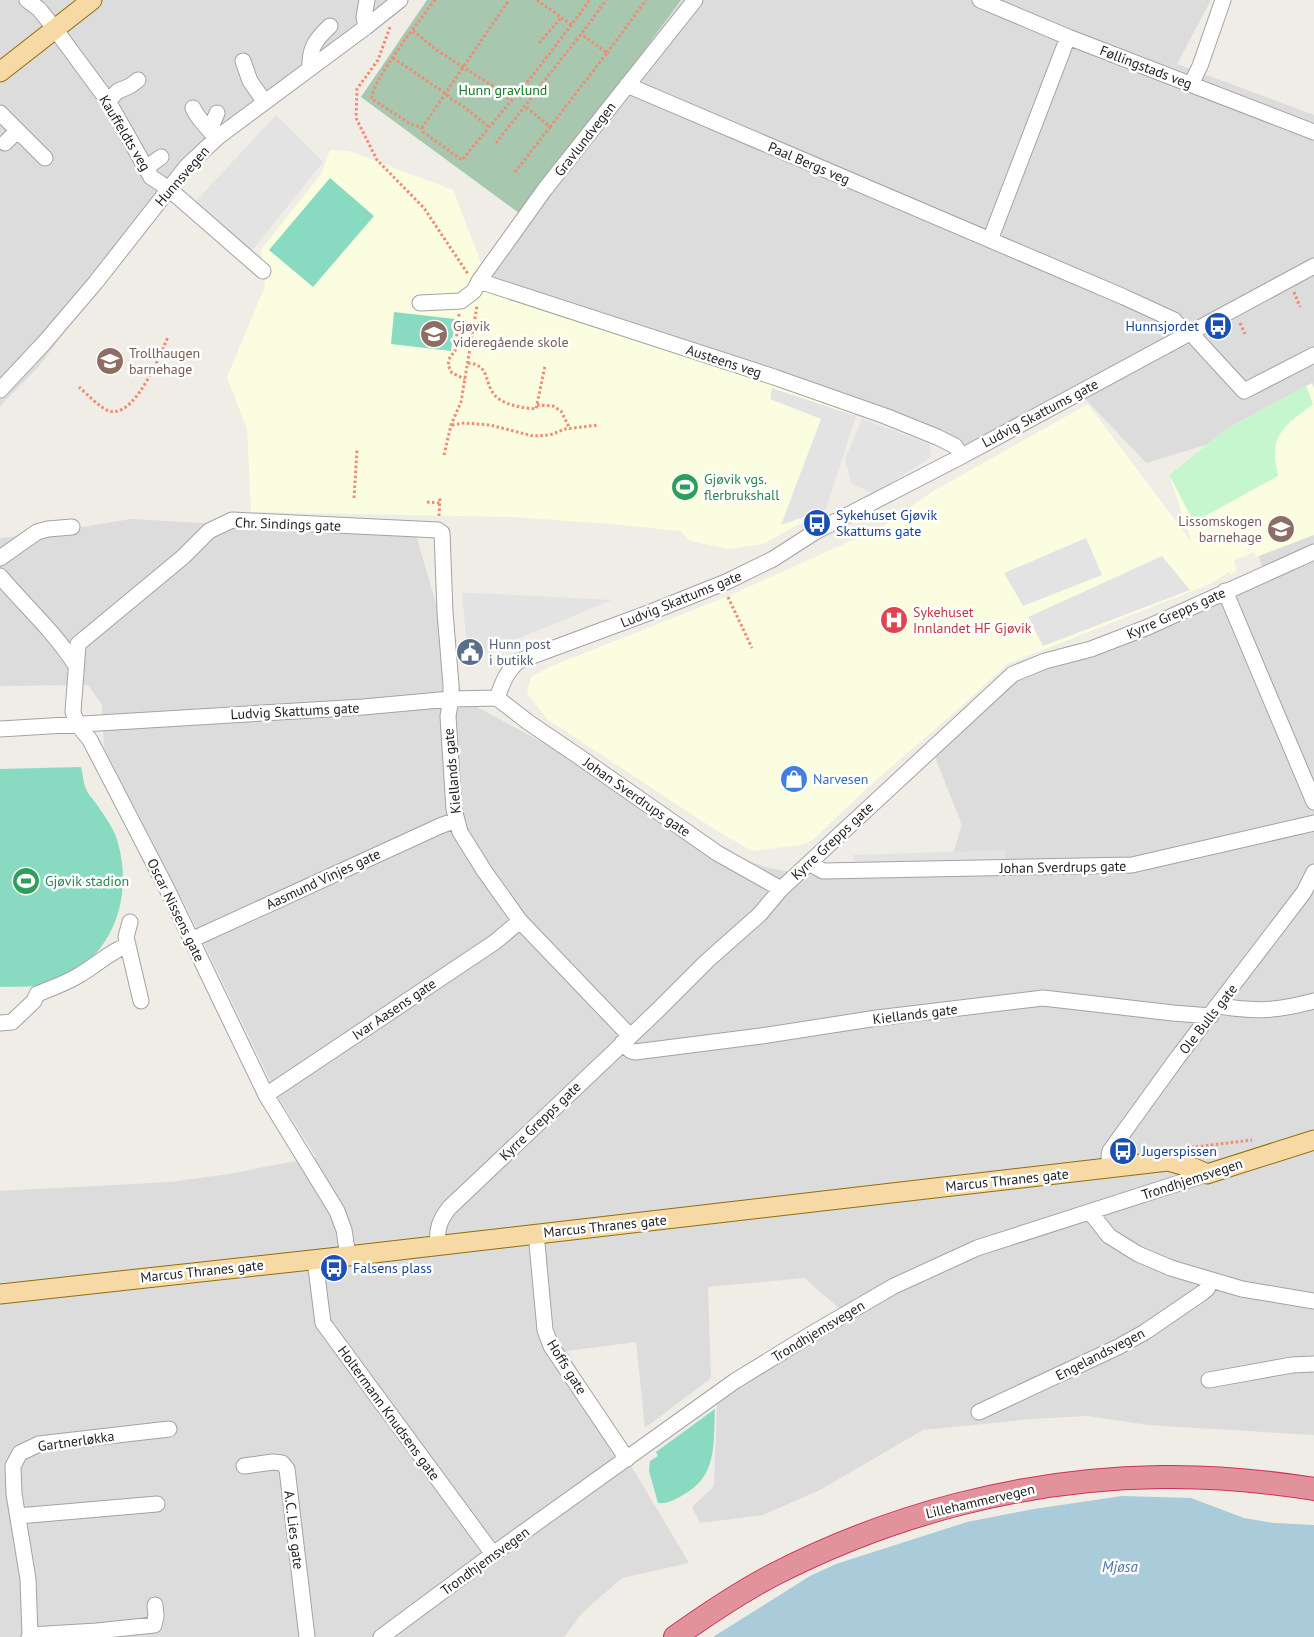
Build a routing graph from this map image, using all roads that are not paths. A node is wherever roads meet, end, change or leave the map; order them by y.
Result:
1 (26, 0) edge
2 (92, 0) edge
3 (367, 0) edge
4 (399, 0) edge
5 (695, 0) edge
6 (980, 0) edge
7 (1223, 0) edge
8 (330, 26) dead end
9 (366, 27) junction
10 (55, 29) junction
11 (1068, 37) junction
12 (243, 61) dead end
13 (310, 68) junction
14 (0, 72) edge
15 (138, 80) dead end
16 (1191, 84) junction
17 (627, 85) junction
18 (108, 101) junction
19 (264, 101) junction
20 (193, 108) dead end
21 (0, 113) edge
22 (217, 113) dead end
23 (17, 131) junction
24 (1314, 132) edge
25 (213, 134) junction
26 (5, 143) dead end
27 (161, 157) dead end
28 (45, 158) dead end
29 (146, 168) junction
30 (169, 190) junction
31 (990, 240) junction
32 (1314, 266) edge
33 (263, 271) dead end
34 (475, 280) junction
35 (420, 303) dead end
36 (1188, 334) junction
37 (1314, 355) edge
38 (0, 390) edge
39 (962, 456) junction
40 (72, 527) dead end
41 (442, 533) joint
42 (1314, 552) edge
43 (0, 558) edge
44 (0, 576) edge
45 (1225, 591) junction
46 (76, 666) junction
47 (497, 698) junction
48 (451, 699) junction
49 (77, 724) junction
50 (0, 728) edge
51 (1314, 802) edge
52 (456, 820) junction
53 (1314, 823) edge
54 (810, 863) junction
55 (1314, 872) edge
56 (781, 889) junction
57 (520, 921) junction
58 (130, 922) dead end
59 (191, 940) junction
60 (128, 945) junction
61 (141, 1001) dead end
62 (1314, 1001) edge
63 (1215, 1011) junction
64 (0, 1023) edge
65 (626, 1039) junction
66 (266, 1095) junction
67 (1314, 1140) edge
68 (1110, 1168) junction
69 (1207, 1174) junction
70 (1090, 1212) junction
71 (536, 1233) junction
72 (438, 1245) junction
73 (348, 1256) junction
74 (315, 1260) junction
75 (1212, 1281) junction
76 (0, 1294) edge
77 (1314, 1301) edge
78 (1314, 1364) edge
79 (1209, 1380) dead end
80 (979, 1412) dead end
81 (169, 1429) dead end
82 (627, 1459) junction
83 (244, 1466) dead end
84 (1314, 1489) edge
85 (156, 1504) dead end
86 (18, 1516) junction
87 (493, 1554) junction
88 (155, 1605) dead end
89 (30, 1636) edge
90 (307, 1637) edge
91 (381, 1637) edge
92 (675, 1637) edge

1 - 10 street, Kauffeldts veg
2 - 10 main road
3 - 9 street
4 - 9 street, Hunnsvegen
5 - 17 street, Gravlundvegen
6 - 11 street, Føllingstads veg
7 - 16 street
8 - 13 street
9 - 13 street, Hunnsvegen
10 - 14 main road
10 - 18 street, Kauffeldts veg
11 - 16 street, Føllingstads veg
11 - 31 street
12 - 19 street
13 - 19 street, Hunnsvegen
15 - 18 street
16 - 24 street, Føllingstads veg
17 - 31 street, Paal Bergs veg
17 - 34 street, Gravlundvegen
18 - 29 street, Kauffeldts veg
19 - 25 street, Hunnsvegen
20 - 25 street
21 - 23 street
22 - 25 street
23 - 26 street
23 - 28 street
25 - 30 street, Hunnsvegen
27 - 29 street
29 - 30 street, Kauffeldts veg
30 - 33 street, Kauffeldts veg
30 - 38 street, Hunnsvegen
31 - 36 street, Paal Bergs veg
32 - 36 street, Ludvig Skattums gate
34 - 35 street, Gravlundvegen
34 - 39 street, Austeens veg
36 - 37 street, Paal Bergs veg
36 - 39 street, Ludvig Skattums gate
39 - 47 street, Ludvig Skattums gate
40 - 43 street
41 - 46 street, Chr. Sindings gate
41 - 48 street, Kiellands gate
42 - 45 street, Kyrre Grepps gate
44 - 46 street
45 - 51 street
45 - 54 street, Kyrre Grepps gate
46 - 49 street, Oscar Nissens gate
47 - 48 street, Ludvig Skattums gate
47 - 56 street, Johan Sverdrups gate
48 - 49 street, Ludvig Skattums gate
48 - 52 street, Kiellands gate
49 - 50 street, Ludvig Skattums gate
49 - 59 street, Oscar Nissens gate
52 - 57 street, Kiellands gate
52 - 59 street, Aasmund Vinjes gate
53 - 54 street, Johan Sverdrups gate
54 - 56 street, Kyrre Grepps gate
55 - 63 street, Ole Bulls gate
56 - 65 street, Kyrre Grepps gate
57 - 65 street, Kiellands gate
57 - 66 street, Ivar Aasens gate
58 - 60 street
59 - 66 street, Oscar Nissens gate
60 - 61 street
60 - 64 street
62 - 63 street, Kiellands gate
63 - 65 street, Kiellands gate
63 - 68 street, Ole Bulls gate
65 - 72 street, Kyrre Grepps gate
66 - 73 street, Oscar Nissens gate
67 - 69 main road, Trondhjemsvegen
68 - 69 main road, Marcus Thranes gate
68 - 71 main road, Marcus Thranes gate
69 - 70 street, Trondhjemsvegen
70 - 75 street
70 - 82 street, Trondhjemsvegen
71 - 72 main road, Marcus Thranes gate
71 - 82 street, Hoffs gate
72 - 73 main road, Marcus Thranes gate
73 - 74 main road, Marcus Thranes gate
74 - 76 main road, Marcus Thranes gate
74 - 87 street, Holtermann Knudsens gate
75 - 77 street
75 - 80 street, Engelandsvegen
78 - 79 street
81 - 86 street, Gartnerløkka
82 - 87 street, Trondhjemsvegen
83 - 90 street, A.C. Lies gate
84 - 92 highway, Lillehammervegen
85 - 86 street
86 - 89 street, Gartnerløkka
87 - 91 street, Trondhjemsvegen
88 - 89 street

